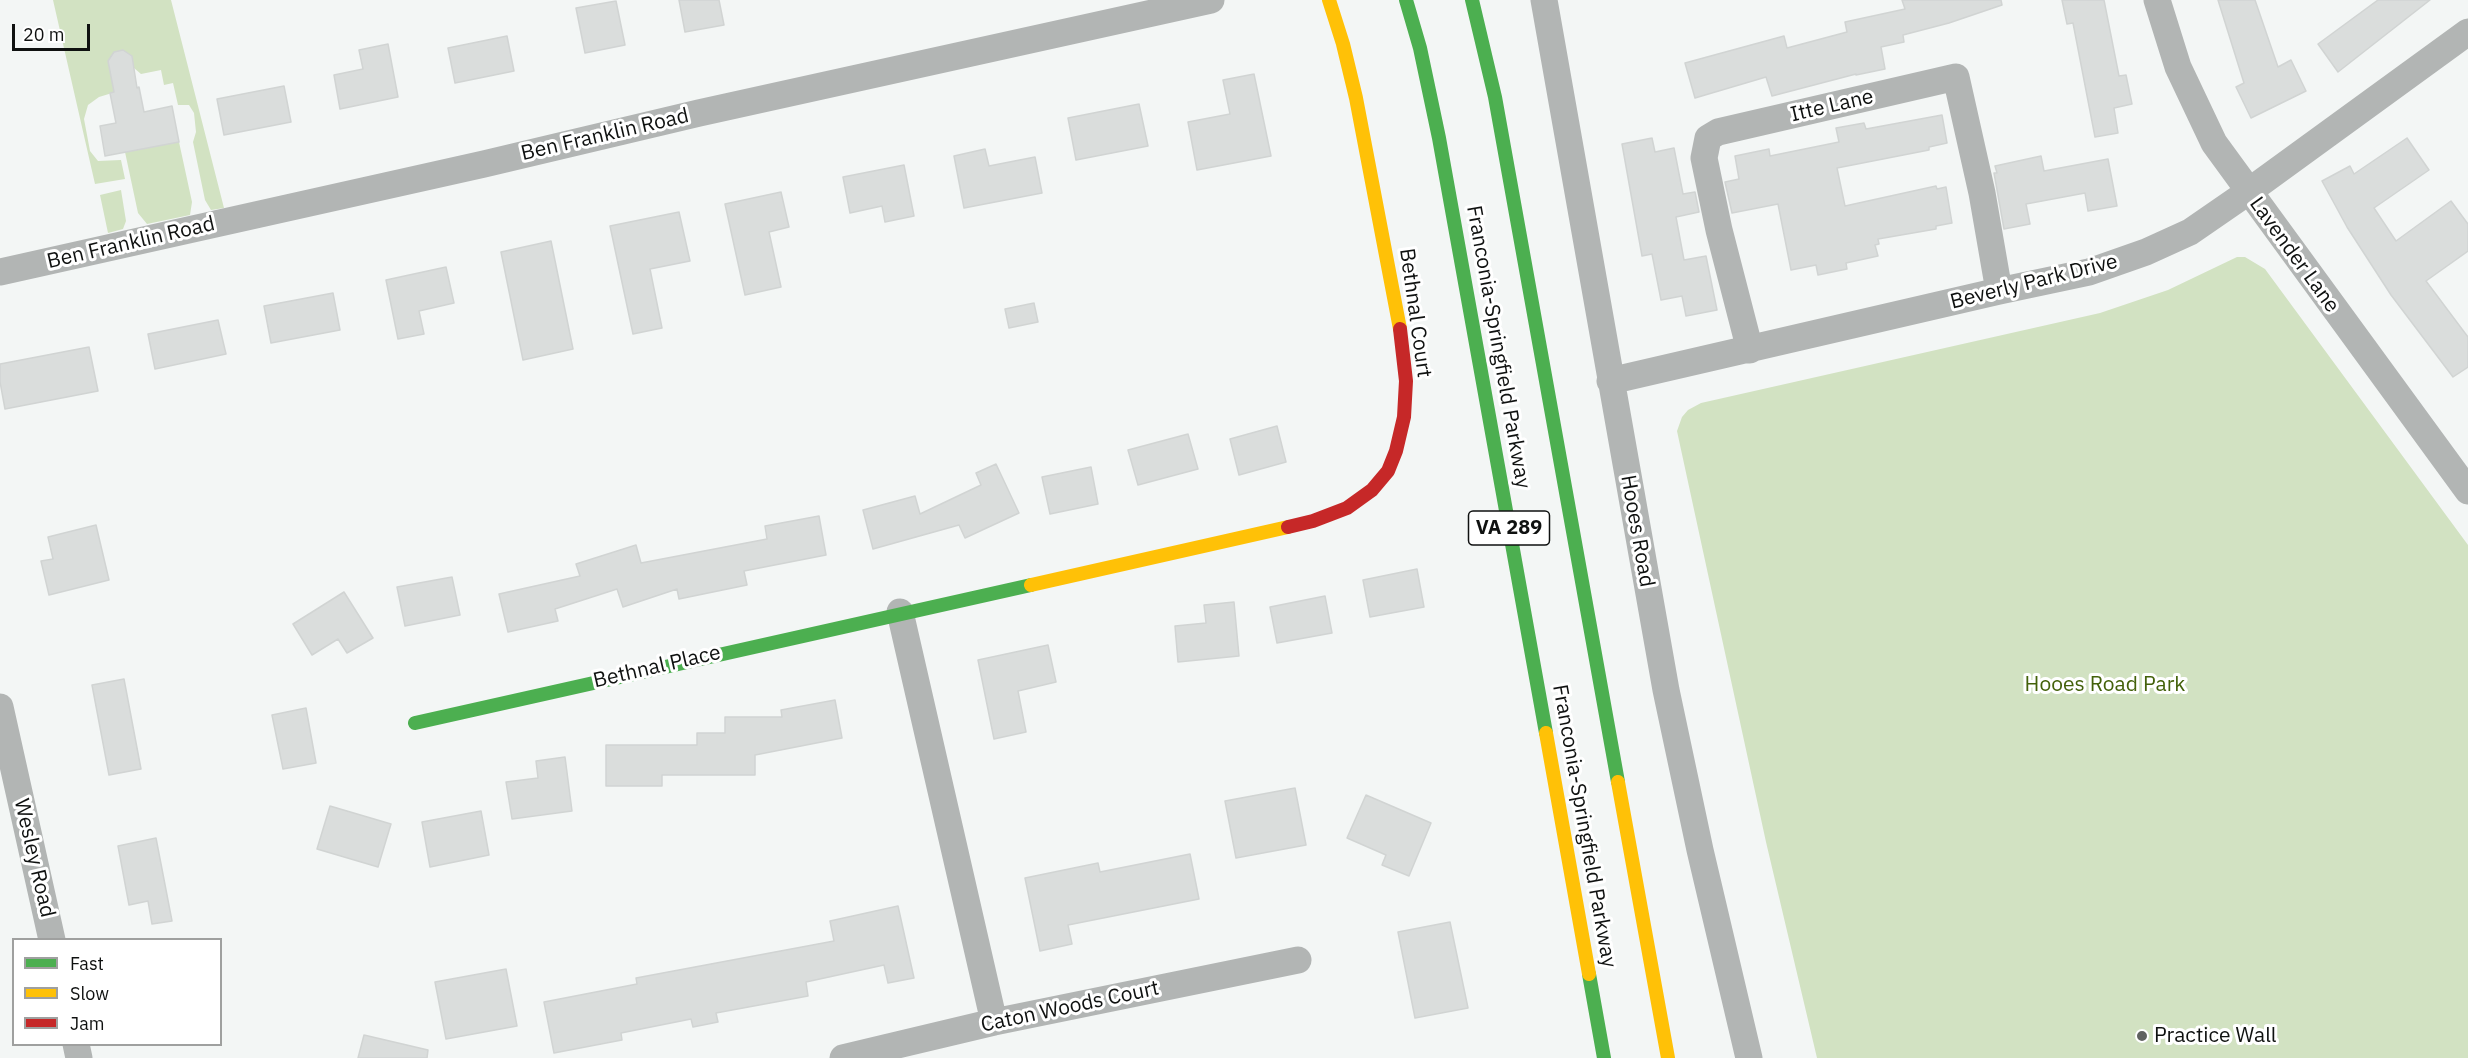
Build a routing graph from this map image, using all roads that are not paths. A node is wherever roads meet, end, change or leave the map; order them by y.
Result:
1 (1211, 0) edge
2 (1329, 0) edge
3 (1406, 0) edge
4 (1472, 0) edge
5 (1544, 0) edge
6 (2157, 0) edge
7 (2468, 32) edge
8 (2248, 192) junction
9 (0, 272) edge
10 (1998, 291) junction
11 (1750, 350) junction
12 (1610, 381) junction
13 (2468, 491) edge
14 (1170, 552) joint
15 (900, 612) junction
16 (0, 707) edge
17 (415, 723) dead end
18 (52, 938) edge
19 (1298, 960) dead end
20 (994, 1023) junction
21 (843, 1058) edge
22 (1604, 1058) edge
23 (1668, 1058) edge
24 (1749, 1058) edge

1 - 9 street, Ben Franklin Road
2 - 14 main road, Bethnal Court
3 - 22 main road, Franconia-Springfield Parkway / VA 289
4 - 23 main road, Franconia-Springfield Parkway / VA 289
5 - 12 street, Hooes Road
6 - 8 street, Lavender Lane
7 - 8 street, Beverly Park Drive
8 - 10 street, Beverly Park Drive
8 - 13 street, Lavender Lane
10 - 11 street, Beverly Park Drive
10 - 11 street, Itte Lane
11 - 12 street, Beverly Park Drive
12 - 24 street, Hooes Road
14 - 15 main road, Bethnal Place
15 - 17 main road, Bethnal Place
15 - 20 street
16 - 18 street, Wesley Road
19 - 20 street, Caton Woods Court
20 - 21 street, Caton Woods Court

